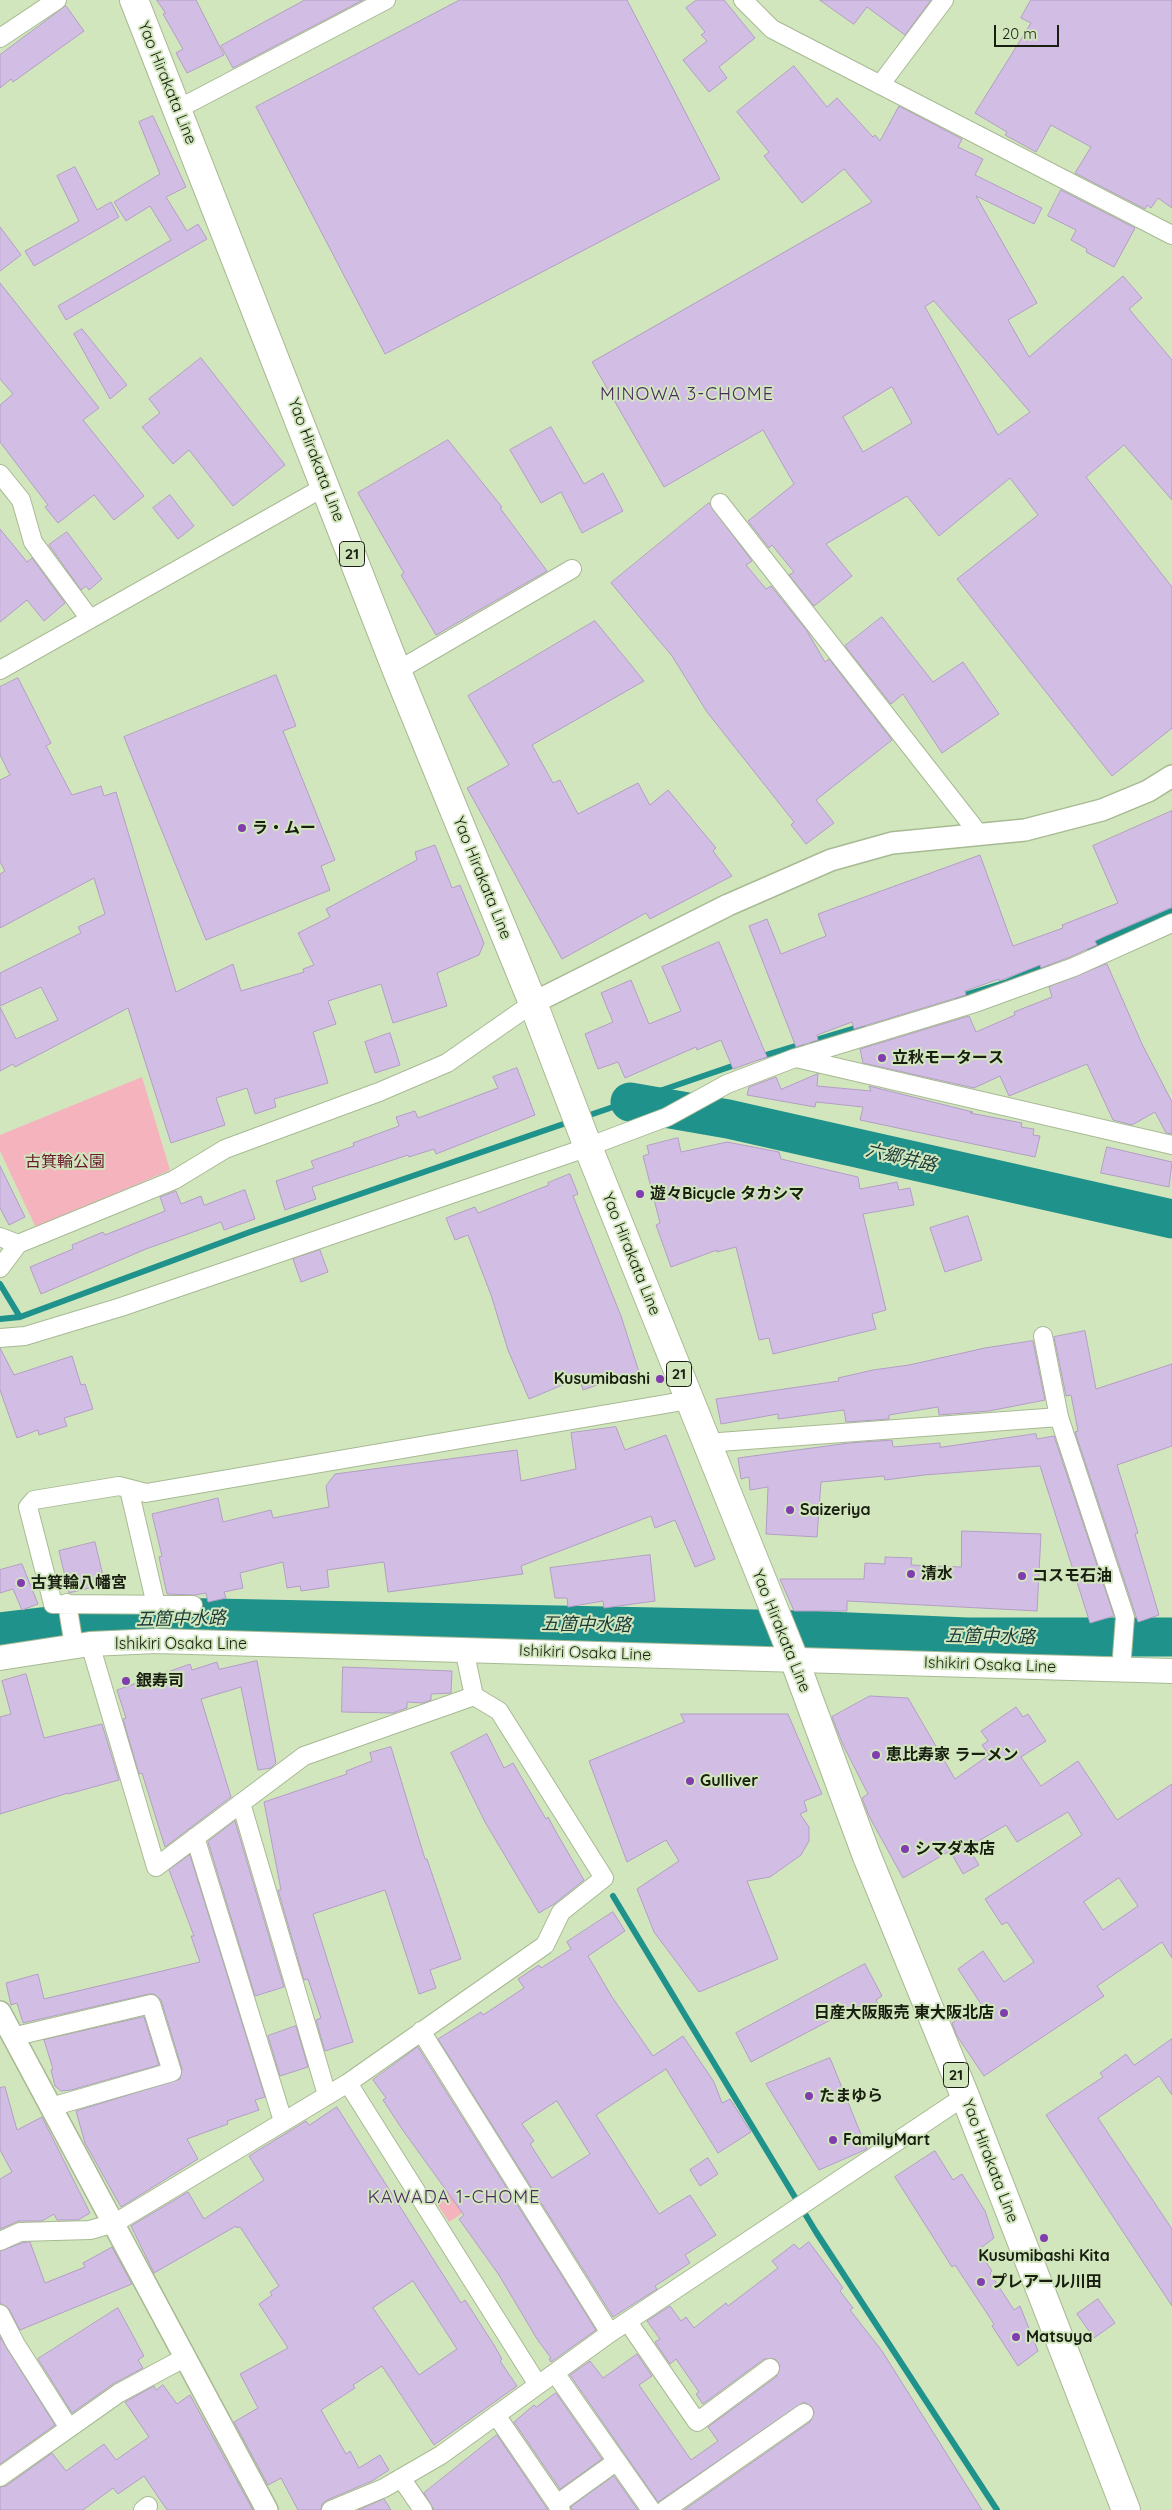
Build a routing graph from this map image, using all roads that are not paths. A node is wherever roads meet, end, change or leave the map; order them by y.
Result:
1 (56, 0) edge
2 (134, 0) edge
3 (386, 0) edge
4 (743, 0) edge
5 (944, 0) edge
6 (0, 38) edge
7 (880, 85) junction
8 (178, 110) junction
9 (1172, 235) edge
10 (0, 474) edge
11 (326, 486) junction
12 (720, 503) dead end
13 (572, 569) dead end
14 (90, 620) junction
15 (0, 670) edge
16 (397, 671) junction
17 (1172, 776) edge
18 (979, 834) junction
19 (1172, 923) edge
20 (533, 1003) junction
21 (795, 1058) junction
22 (586, 1142) junction
23 (1172, 1144) edge
24 (0, 1237) edge
25 (18, 1244) junction
26 (0, 1268) edge
27 (1043, 1336) dead end
28 (0, 1338) edge
29 (689, 1400) junction
30 (1059, 1416) junction
31 (706, 1442) junction
32 (129, 1489) junction
33 (156, 1605) junction
34 (193, 1605) dead end
35 (74, 1628) junction
36 (464, 1649) junction
37 (790, 1649) junction
38 (0, 1658) edge
39 (1122, 1661) junction
40 (1172, 1671) edge
41 (474, 1696) junction
42 (241, 1802) junction
43 (195, 1837) junction
44 (0, 2012) edge
45 (421, 2031) junction
46 (12, 2037) junction
47 (348, 2083) junction
48 (327, 2095) junction
49 (965, 2096) junction
50 (51, 2107) junction
51 (283, 2121) junction
52 (114, 2223) junction
53 (0, 2240) edge
54 (0, 2314) edge
55 (628, 2322) junction
56 (610, 2333) junction
57 (186, 2356) junction
58 (770, 2368) dead end
59 (555, 2373) junction
60 (538, 2385) junction
61 (804, 2413) dead end
62 (496, 2415) junction
63 (69, 2428) junction
64 (617, 2461) junction
65 (0, 2478) edge
66 (402, 2478) junction
67 (559, 2507) edge
68 (267, 2510) edge
69 (331, 2510) edge
70 (424, 2510) edge
71 (651, 2510) edge
72 (665, 2510) edge
73 (1126, 2510) edge

1 - 6 street
2 - 8 main road, Yao Hirakata Line / 21
3 - 8 street
4 - 7 street
5 - 7 street
7 - 9 street
8 - 11 main road, Yao Hirakata Line / 21
10 - 14 street
11 - 14 street
11 - 16 main road, Yao Hirakata Line / 21
12 - 18 street
13 - 16 street
14 - 15 street
16 - 20 main road, Yao Hirakata Line / 21
17 - 18 street
18 - 20 street
19 - 21 street
20 - 22 main road, Yao Hirakata Line / 21
20 - 25 street
21 - 22 street
21 - 23 street
22 - 28 street
22 - 29 main road, Yao Hirakata Line / 21
24 - 25 street
25 - 26 street
27 - 30 street
29 - 31 main road, Yao Hirakata Line / 21
29 - 32 street
30 - 31 street
30 - 39 street
31 - 37 main road, Yao Hirakata Line / 21
32 - 33 street
32 - 35 street
33 - 34 street
33 - 35 street
35 - 36 main road, Ishikiri Osaka Line
35 - 38 main road, Ishikiri Osaka Line
35 - 43 street
36 - 37 main road, Ishikiri Osaka Line
36 - 41 street
37 - 39 main road, Ishikiri Osaka Line
37 - 49 main road, Yao Hirakata Line / 21
39 - 40 main road, Ishikiri Osaka Line
41 - 42 street
41 - 45 street
42 - 43 street
42 - 48 street
43 - 51 street
44 - 46 street
45 - 47 street
45 - 56 street
46 - 50 street
46 - 50 street
47 - 48 street
47 - 60 street
48 - 51 street
49 - 55 street
49 - 73 main road, Yao Hirakata Line / 21
50 - 52 street
51 - 52 street
52 - 53 street
52 - 57 street
54 - 63 street
55 - 56 street
55 - 58 street
56 - 59 street
57 - 63 street
57 - 68 street
59 - 60 street
59 - 64 street
60 - 62 street
61 - 72 street
62 - 66 street
62 - 67 street
63 - 65 street
64 - 67 street
64 - 71 street
66 - 69 street
66 - 70 street

